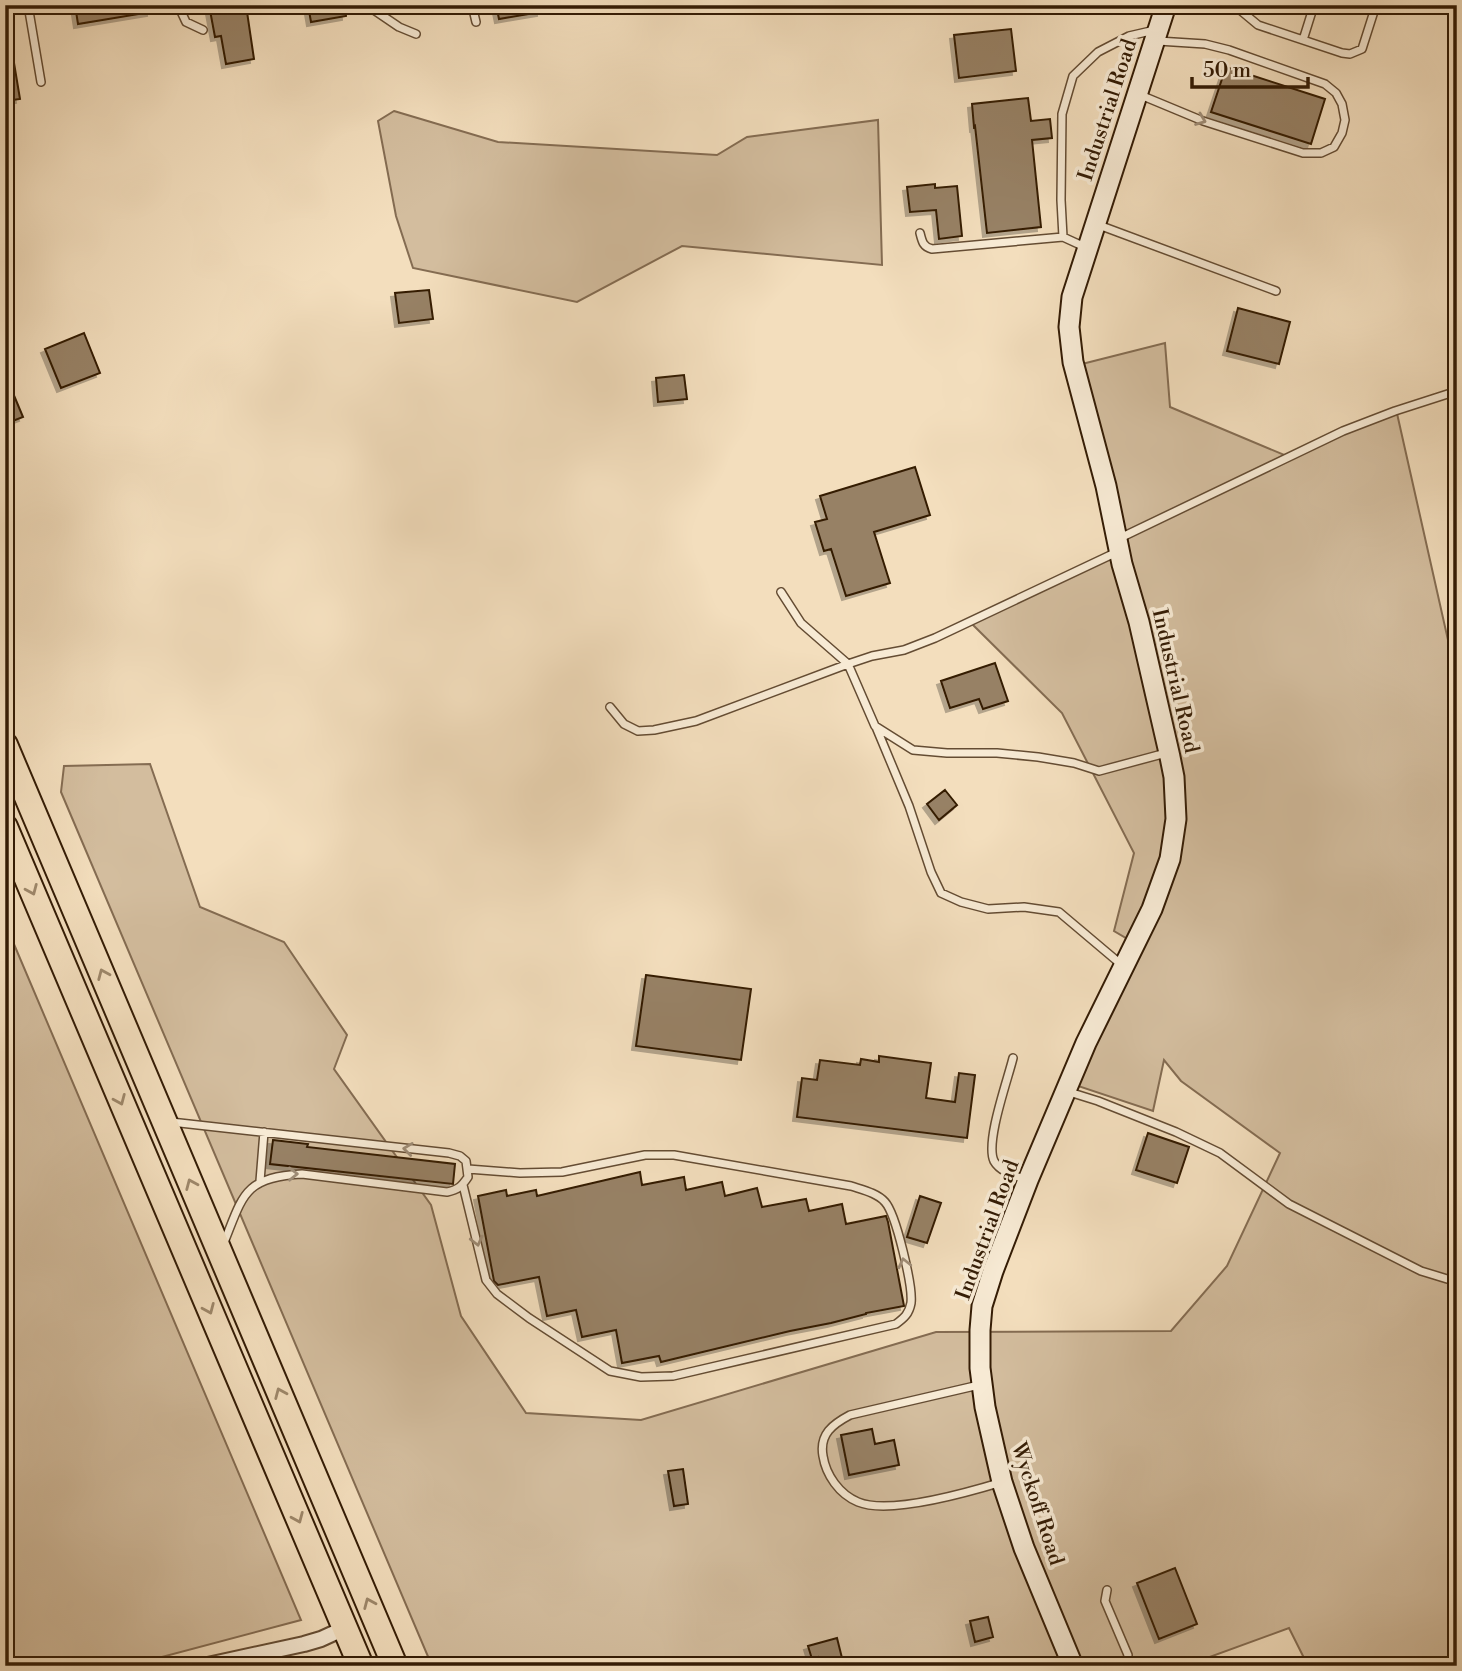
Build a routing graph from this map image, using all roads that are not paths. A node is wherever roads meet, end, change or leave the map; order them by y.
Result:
1 (28, 5) edge
2 (178, 5) edge
3 (373, 5) edge
4 (472, 5) edge
5 (1166, 5) edge
6 (1234, 5) edge
7 (1314, 5) edge
8 (1376, 5) edge
9 (476, 22) dead end
10 (203, 30) dead end
11 (416, 34) dead end
12 (1156, 35) junction
13 (1303, 40) junction
14 (41, 82) dead end
15 (1138, 93) junction
16 (1096, 224) junction
17 (919, 233) dead end
18 (1063, 237) junction
19 (1088, 248) junction
20 (1276, 291) dead end
21 (1457, 391) edge
22 (1118, 545) junction
23 (781, 592) dead end
24 (848, 664) junction
25 (610, 707) dead end
26 (876, 727) junction
27 (5, 745) edge
28 (1169, 752) junction
29 (5, 827) edge
30 (1124, 966) junction
31 (1013, 1058) dead end
32 (1066, 1091) junction
33 (165, 1121) junction
34 (264, 1132) junction
35 (468, 1169) junction
36 (1028, 1180) junction
37 (260, 1181) junction
38 (463, 1185) junction
39 (220, 1252) junction
40 (1457, 1282) edge
41 (980, 1350) joint
42 (982, 1384) junction
43 (1002, 1482) junction
44 (1107, 1590) dead end
45 (345, 1628) junction
46 (203, 1666) edge
47 (360, 1666) edge
48 (395, 1666) edge
49 (1073, 1666) edge
50 (1116, 1666) edge

1 - 14 lane
2 - 10 lane
3 - 11 lane
4 - 9 lane
5 - 12 street, Industrial Road
6 - 13 lane
7 - 13 lane
8 - 13 lane
12 - 15 street, Industrial Road
15 -> 12 lane
12 - 18 lane
15 - 16 street, Industrial Road
16 - 19 street, Industrial Road
16 - 20 lane
17 - 18 lane
18 - 19 lane
19 - 22 street, Industrial Road
21 - 22 lane
22 - 24 lane
22 - 28 street, Industrial Road
23 - 24 lane
24 - 25 lane
24 - 26 lane
26 - 28 lane
26 - 30 lane
33 -> 27 highway
28 - 30 street, Industrial Road
29 -> 45 highway
30 - 32 street, Industrial Road
31 - 36 lane
32 - 36 street, Industrial Road
32 - 40 lane
33 - 34 lane
39 -> 33 highway
35 -> 34 lane
34 - 37 lane
35 - 38 lane
38 -> 35 lane
36 - 41 street, Industrial Road
37 -> 38 lane
37 - 39 lane
48 -> 39 highway
41 - 42 street, Wyckoff Road
42 - 43 street, Wyckoff Road
42 - 43 lane
43 - 49 street, Wyckoff Road
44 - 50 lane
45 - 46 street
45 - 47 highway

